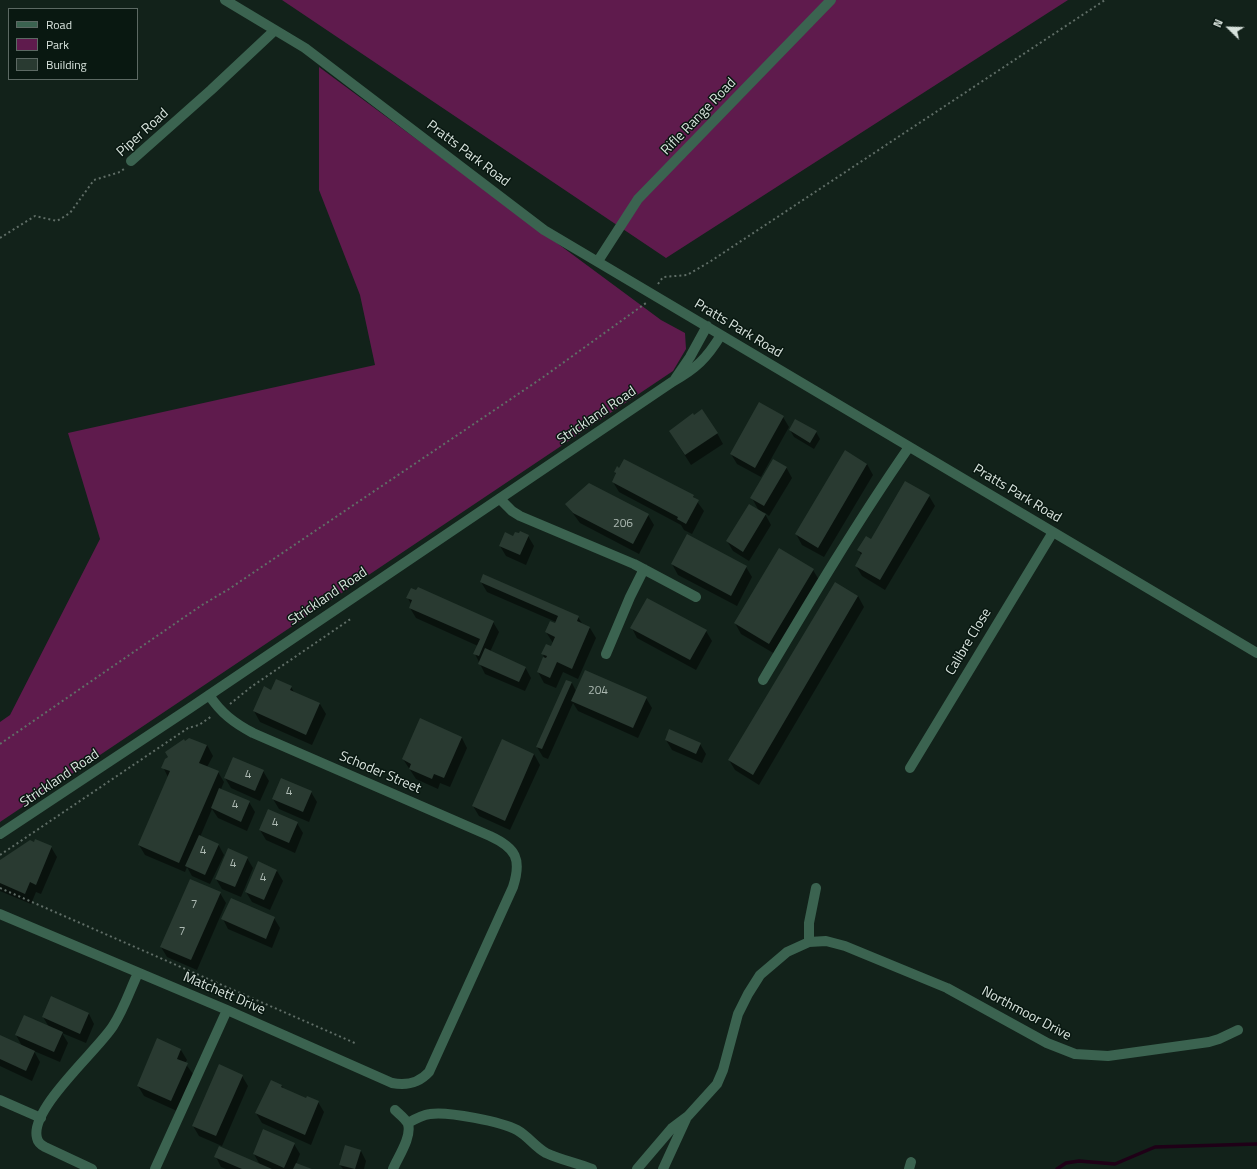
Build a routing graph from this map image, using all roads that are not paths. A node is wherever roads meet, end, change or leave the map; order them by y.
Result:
1 (225, 0) edge
2 (831, 0) edge
3 (275, 30) junction
4 (131, 160) road end
5 (598, 261) junction
6 (707, 326) junction
7 (721, 335) junction
8 (672, 382) junction
9 (909, 447) junction
10 (500, 499) junction
11 (1053, 532) junction
12 (644, 569) junction
13 (696, 597) dead end
14 (1257, 653) edge
15 (606, 654) dead end
16 (763, 680) dead end
17 (209, 695) junction
18 (910, 768) dead end
19 (0, 834) edge
20 (816, 888) dead end
21 (0, 914) edge
22 (809, 942) junction
23 (138, 973) junction
24 (227, 1010) junction
25 (1238, 1030) dead end
26 (434, 1066) joint
27 (0, 1100) edge
28 (395, 1110) dead end
29 (688, 1116) junction
30 (41, 1118) junction
31 (408, 1123) junction
32 (92, 1169) edge
33 (155, 1169) edge
34 (393, 1169) edge
35 (592, 1169) edge
36 (637, 1169) edge
37 (663, 1169) edge

1 - 3 street, Pratts Park Road
2 - 5 street, Rifle Range Road
3 - 4 street, Piper Road
3 - 5 street, Pratts Park Road
5 - 6 street, Pratts Park Road
6 - 7 street, Pratts Park Road
6 - 8 street, Strickland Road
7 - 8 street, Strickland Road
7 - 9 street, Pratts Park Road
8 - 10 street, Strickland Road
9 - 11 street, Pratts Park Road
9 - 16 street
10 - 12 street
10 - 17 street, Strickland Road
11 - 14 street, Pratts Park Road
11 - 18 street, Calibre Close
12 - 13 street
12 - 15 street
17 - 19 street, Strickland Road
17 - 26 street, Schoder Street
20 - 22 street
21 - 23 street, Matchett Drive
22 - 25 street, Northmoor Drive
22 - 29 street, Northmoor Drive
23 - 24 street, Matchett Drive
23 - 30 street
24 - 26 street, Matchett Drive
24 - 33 street
27 - 30 street
28 - 31 street
29 - 36 street, Northmoor Drive
29 - 37 street, Northmoor Drive
30 - 32 street
31 - 34 street
31 - 35 street

